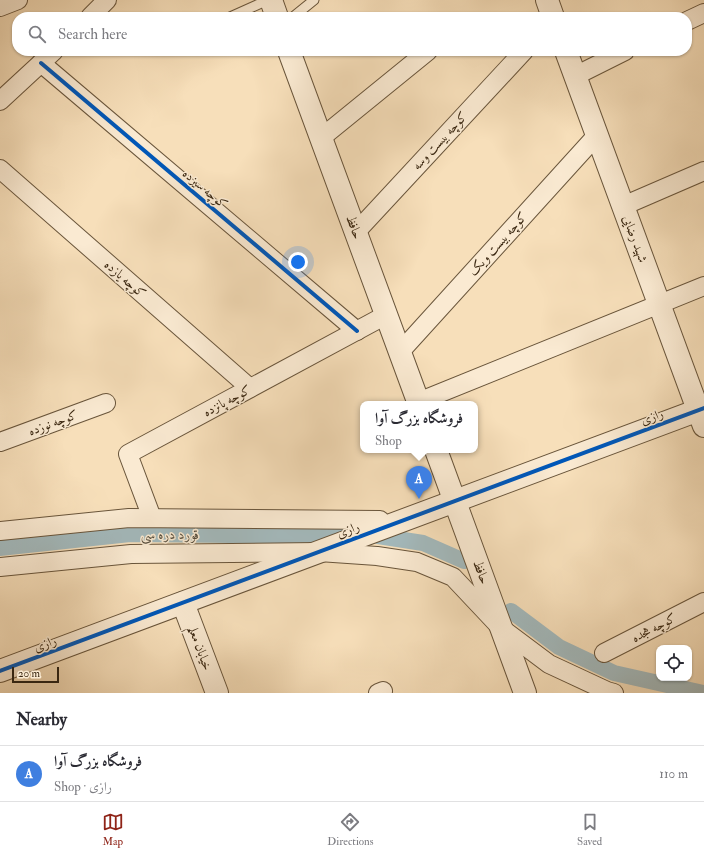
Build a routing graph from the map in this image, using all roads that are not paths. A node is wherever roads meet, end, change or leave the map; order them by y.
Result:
1 (18, 0) edge
2 (108, 0) edge
3 (269, 0) edge
4 (314, 0) edge
5 (547, 0) edge
6 (0, 7) edge
7 (95, 12) edge
8 (241, 12) edge
9 (275, 12) edge
10 (299, 12) edge
11 (551, 12) edge
12 (704, 13) edge
13 (692, 19) edge
14 (49, 56) edge
15 (291, 56) edge
16 (422, 56) edge
17 (519, 56) edge
18 (568, 56) edge
19 (615, 56) edge
20 (41, 64) junction
21 (575, 76) junction
22 (0, 101) edge
23 (597, 136) junction
24 (321, 138) junction
25 (0, 169) edge
26 (704, 171) edge
27 (623, 206) junction
28 (356, 232) junction
29 (704, 286) edge
30 (659, 304) junction
31 (386, 315) junction
32 (357, 331) junction
33 (400, 352) junction
34 (250, 388) junction
35 (418, 401) edge
36 (424, 401) edge
37 (106, 403) dead end
38 (702, 415) edge
39 (0, 442) edge
40 (437, 453) edge
41 (455, 501) junction
42 (152, 518) junction
43 (380, 520) dead end
44 (0, 531) edge
45 (319, 552) junction
46 (0, 568) edge
47 (704, 602) edge
48 (183, 603) junction
49 (501, 628) junction
50 (604, 653) dead end
51 (0, 672) edge
52 (217, 693) edge
53 (525, 693) edge
54 (614, 693) edge

1 - 6 street
2 - 7 street
3 - 8 lane
3 - 9 street
4 - 10 lane
5 - 11 street
12 - 13 street
14 - 20 street
15 - 24 street, حافظ
16 - 24 street
17 - 28 street, کوچه بیست وسه
18 - 21 street, شهید رضایی
19 - 21 street
20 - 22 street
20 - 32 street, کوچه سیزده
21 - 23 street, شهید رضایی
23 - 27 street, شهید رضایی
23 - 33 street, کوچه بیست ویک
24 - 28 street, حافظ
25 - 34 street, کوچه یازده
26 - 27 street
27 - 30 street, شهید رضایی
28 - 31 street, حافظ
29 - 30 street
30 - 36 street
30 - 38 street, شهید رضایی
31 - 32 street, کوچه پانزده
31 - 33 street, حافظ
32 - 34 street, کوچه پانزده
33 - 35 street, حافظ
34 - 42 street, کوچه پانزده
37 - 39 street, کوچه نوزده
38 - 41 street, رازی
40 - 41 street, حافظ
41 - 45 street, رازی
41 - 49 street, حافظ
42 - 43 street
42 - 44 street
45 - 46 street
45 - 48 street, رازی
45 - 49 street
47 - 50 street, کوچه هجده
48 - 51 street, رازی
48 - 52 street, خیابان معلم
49 - 53 street, حافظ
49 - 54 street

